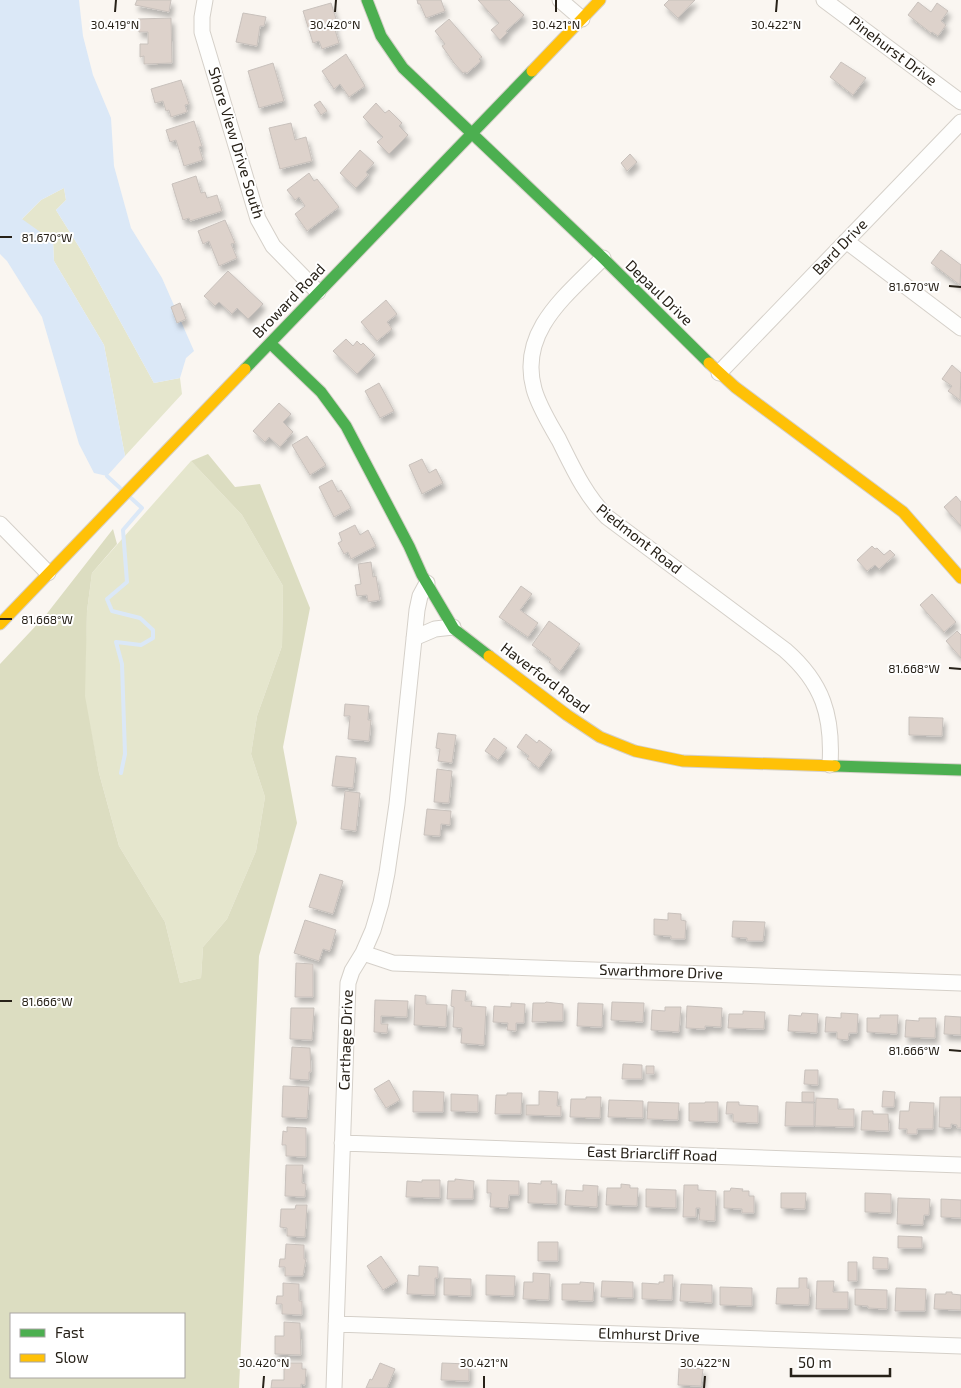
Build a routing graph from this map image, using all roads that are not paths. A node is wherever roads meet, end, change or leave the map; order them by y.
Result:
1 (367, 0) edge
2 (560, 0) edge
3 (600, 0) edge
4 (824, 0) edge
5 (204, 2) edge
6 (582, 19) junction
7 (961, 102) edge
8 (961, 122) edge
9 (472, 133) junction
10 (846, 241) junction
11 (602, 258) junction
12 (318, 292) junction
13 (961, 328) edge
14 (270, 343) junction
15 (719, 373) junction
16 (0, 524) edge
17 (48, 573) junction
18 (961, 578) edge
19 (427, 583) junction
20 (0, 624) edge
21 (453, 627) junction
22 (414, 638) junction
23 (830, 765) junction
24 (961, 770) edge
25 (363, 954) junction
26 (961, 983) edge
27 (342, 1143) junction
28 (961, 1165) edge
29 (336, 1324) junction
30 (961, 1346) edge
31 (334, 1388) edge

1 - 9 street, Depaul Drive
2 - 6 street
3 - 6 street, Broward Road
4 - 7 street, Pinehurst Drive
5 - 12 street, Shore View Drive South
6 - 9 street, Broward Road
8 - 10 street, Bard Drive
9 - 11 street, Depaul Drive
9 - 12 street, Broward Road
10 - 13 street
10 - 15 street, Bard Drive
11 - 15 street, Depaul Drive
11 - 23 street, Piedmont Road
12 - 14 street, Broward Road
14 - 17 street, Broward Road
14 - 19 street, Haverford Road
15 - 18 street, Depaul Drive
16 - 17 street
17 - 20 street, Broward Road
19 - 21 street, Haverford Road
19 - 22 street, Carthage Drive
21 - 22 street
21 - 23 street, Haverford Road
22 - 25 street, Carthage Drive
23 - 24 street, Haverford Road
25 - 26 street, Swarthmore Drive
25 - 27 street, Carthage Drive
27 - 28 street, East Briarcliff Road
27 - 29 street, Carthage Drive
29 - 30 street, Elmhurst Drive
29 - 31 street, Carthage Drive

